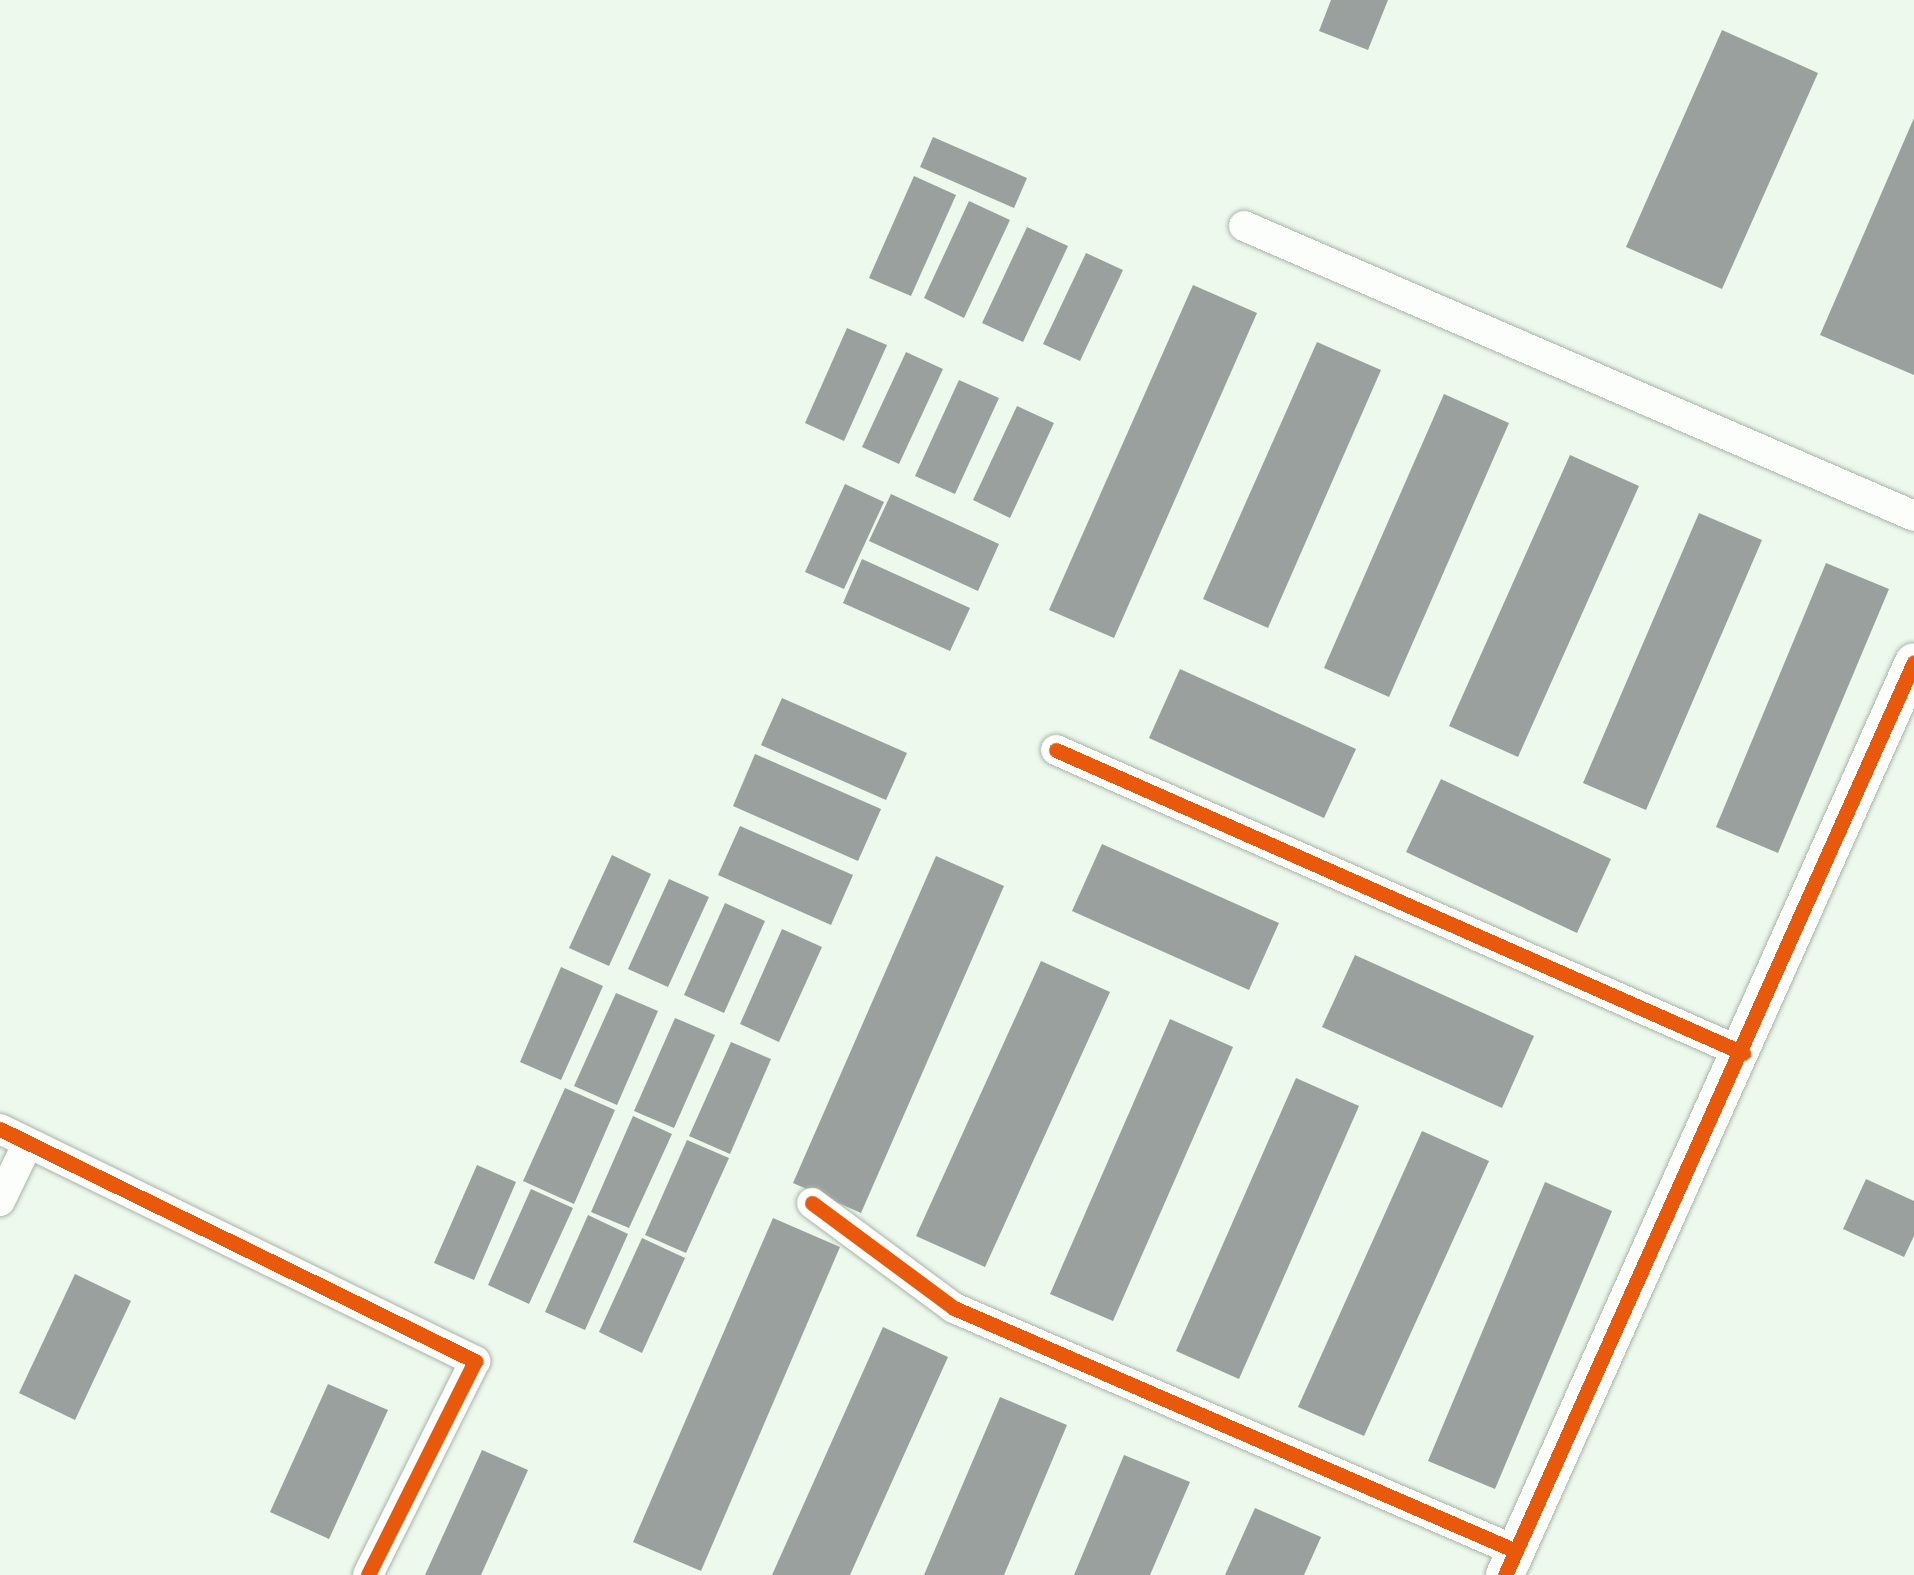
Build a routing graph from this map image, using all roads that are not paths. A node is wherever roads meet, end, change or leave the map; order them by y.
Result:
1 (1244, 226) dead end
2 (1914, 516) edge
3 (1914, 662) edge
4 (1056, 750) dead end
5 (1742, 1053) junction
6 (0, 1129) edge
7 (28, 1143) junction
8 (0, 1200) edge
9 (812, 1203) dead end
10 (1511, 1563) edge
11 (368, 1575) edge

1 - 2 street
3 - 5 street
4 - 5 street
5 - 10 street
6 - 7 street
7 - 8 street
7 - 11 street
9 - 10 street

